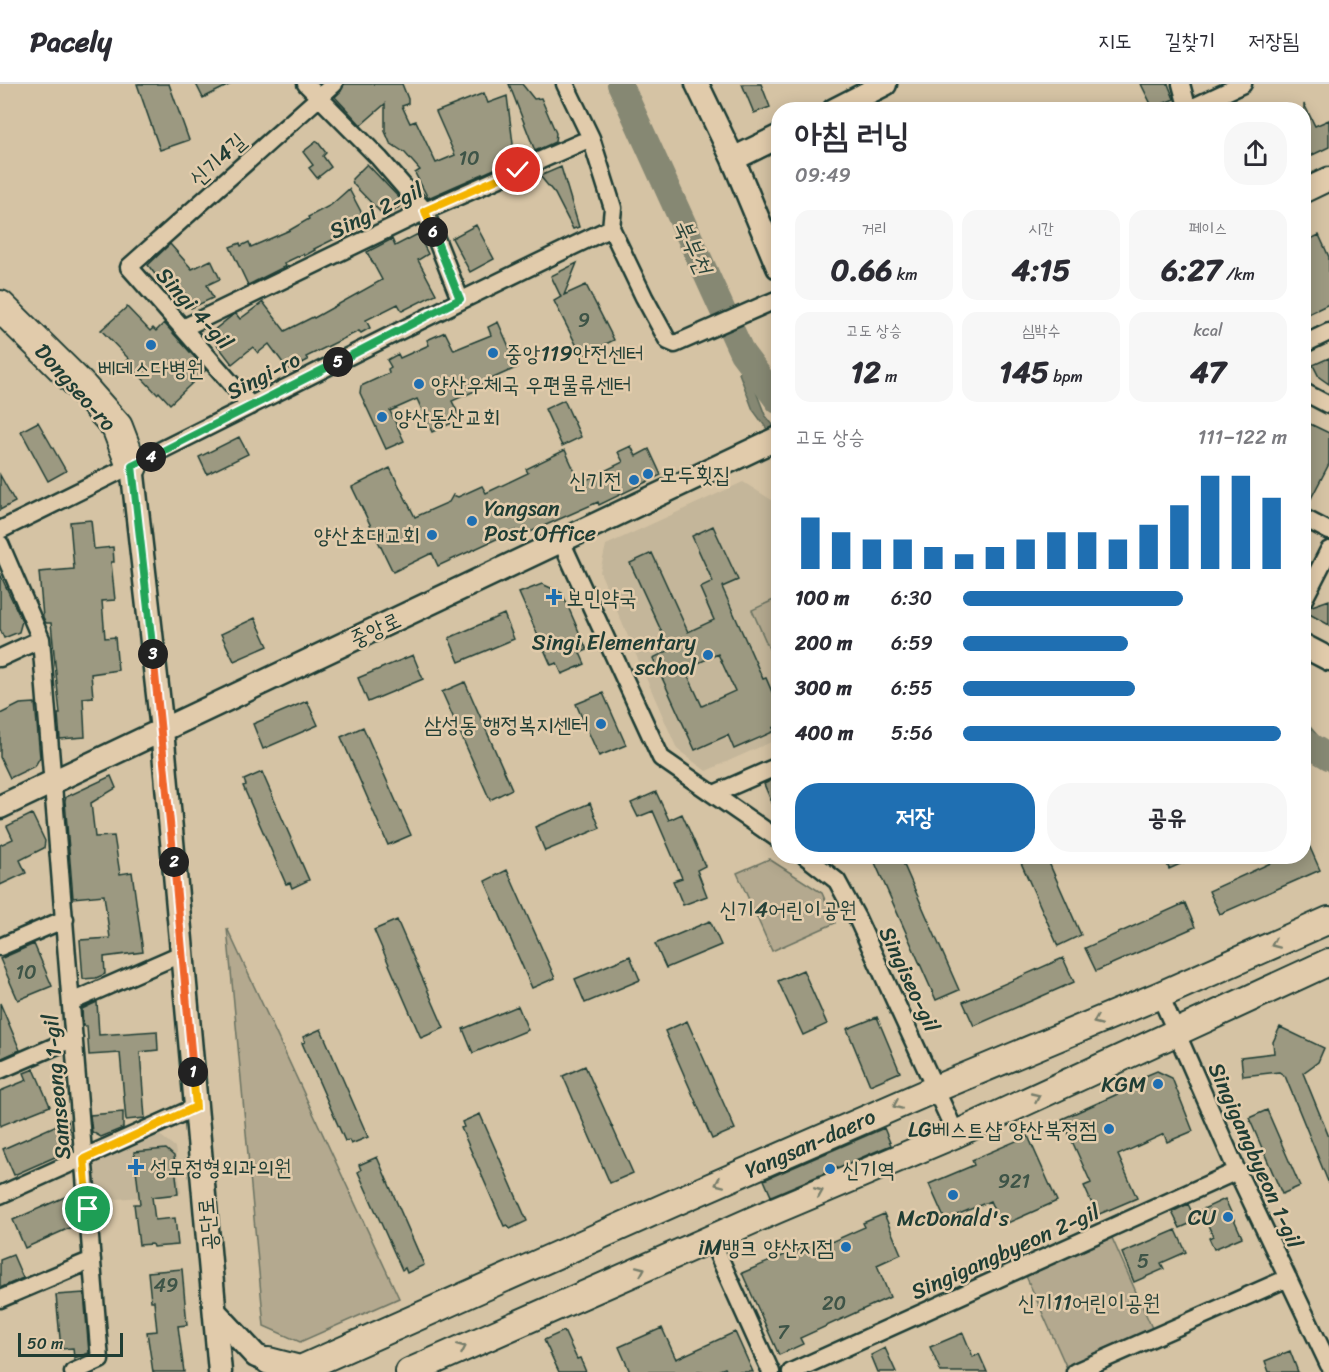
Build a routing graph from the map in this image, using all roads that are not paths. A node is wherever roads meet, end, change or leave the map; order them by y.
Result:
1 (306, 84) edge
2 (334, 84) edge
3 (566, 84) edge
4 (696, 84) edge
5 (885, 84) edge
6 (1181, 84) edge
7 (1243, 84) edge
8 (319, 98) junction
9 (850, 102) edge
10 (1186, 102) edge
11 (1203, 102) edge
12 (591, 138) junction
13 (771, 140) edge
14 (733, 159) junction
15 (1329, 179) edge
16 (1311, 188) edge
17 (425, 211) junction
18 (610, 228) junction
19 (771, 250) edge
20 (460, 299) junction
21 (771, 302) edge
22 (0, 306) edge
23 (0, 326) edge
24 (183, 328) junction
25 (1329, 332) edge
26 (1311, 341) edge
27 (1311, 396) edge
28 (1329, 405) edge
29 (251, 406) junction
30 (771, 441) edge
31 (132, 466) junction
32 (1311, 522) edge
33 (0, 530) edge
34 (1329, 531) edge
35 (561, 541) junction
36 (0, 544) edge
37 (1329, 550) edge
38 (1311, 585) edge
39 (41, 639) junction
40 (1311, 650) edge
41 (0, 658) edge
42 (1329, 659) edge
43 (162, 730) junction
44 (771, 769) edge
45 (54, 782) junction
46 (714, 794) junction
47 (0, 807) edge
48 (771, 834) edge
49 (815, 864) edge
50 (65, 919) junction
51 (1329, 920) edge
52 (0, 947) edge
53 (183, 953) junction
54 (1329, 962) edge
55 (1160, 995) junction
56 (71, 1002) junction
57 (1176, 1032) junction
58 (74, 1038) junction
59 (0, 1070) edge
60 (935, 1089) junction
61 (196, 1107) junction
62 (956, 1134) junction
63 (84, 1159) junction
64 (1237, 1171) junction
65 (0, 1195) edge
66 (711, 1239) junction
67 (92, 1260) junction
68 (1288, 1278) junction
69 (0, 1299) edge
70 (215, 1312) junction
71 (269, 1361) joint
72 (1329, 1365) edge
73 (297, 1371) edge
74 (73, 1372) edge
75 (220, 1372) edge
76 (409, 1372) edge
77 (771, 1372) edge
78 (791, 1372) edge
79 (1075, 1372) edge

1 - 8 street
2 - 8 street, 신기4길
3 - 12 street
4 - 14 street
5 - 9 street
6 - 10 street
7 - 11 street
8 - 17 street
8 - 24 street, 신기4길
12 - 17 street, Singi 2-gil
12 - 18 street
13 - 14 street
14 - 19 street
15 - 16 street
17 - 20 street
17 - 24 street, Singi 2-gil
18 - 20 street, Singi-ro
18 - 21 street
20 - 29 street, Singi-ro
22 - 31 highway, Dongseo-ro
23 - 31 highway, Dongseo-ro
24 - 29 street, Singi 4-gil
25 - 26 street
27 - 28 street
29 - 31 street, Singi-ro
30 - 35 street, 중앙로
31 - 33 street, Singi-ro
31 - 43 street, 공단로
32 - 34 street
35 - 43 street, 중앙로
35 - 46 street
36 - 39 street, Samseong 1-gil
37 - 38 street
39 - 41 street
39 - 45 street, Samseong 1-gil
40 - 42 street
43 - 45 street, 중앙로
43 - 53 street, 공단로
44 - 46 street
45 - 47 street, 중앙로
45 - 50 street, Samseong 1-gil
46 - 48 street
49 - 60 street, Singiseo-gil
50 - 52 street
50 - 56 street, Samseong 1-gil
51 -> 55 main road, Yangsan-daero
53 - 56 street
53 - 61 street, 공단로
54 - 57 main road
55 - 57 street, Singigangbyeon 1-gil
55 -> 60 main road, Yangsan-daero
56 - 58 street, Samseong 1-gil
62 -> 57 main road
57 - 64 street, Singigangbyeon 1-gil
58 - 59 street
58 - 63 street, Samseong 1-gil
60 - 62 street, Singiseo-gil
60 -> 73 main road, Yangsan-daero
61 - 63 street
61 - 70 street, 공단로
66 -> 62 main road
63 - 65 street
63 - 67 street, Samseong 1-gil
64 - 68 street, Singigangbyeon 1-gil
64 - 78 street, Singigangbyeon 2-gil
76 -> 66 main road
66 - 77 street
67 - 69 street
67 - 74 street, Samseong 1-gil
68 - 72 street, Singigangbyeon 1-gil
68 - 79 street
70 - 71 street
70 - 75 street, 공단로
71 - 73 main road

